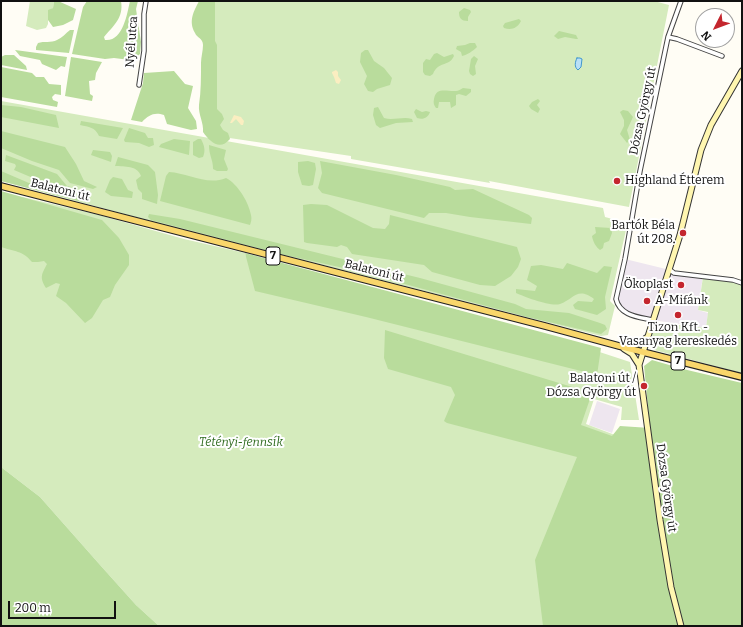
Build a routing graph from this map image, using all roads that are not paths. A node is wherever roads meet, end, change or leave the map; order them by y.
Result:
1 (146, 1) edge
2 (681, 1) edge
3 (668, 37) junction
4 (722, 56) dead end
5 (742, 71) edge
6 (139, 84) dead end
7 (1, 186) edge
8 (670, 270) junction
9 (742, 283) edge
10 (652, 320) junction
11 (647, 337) junction
12 (619, 346) junction
13 (643, 352) junction
14 (639, 365) junction
15 (742, 377) edge
16 (682, 626) edge

1 - 6 street, Nyél utca
2 - 3 street, Dózsa György út
3 - 4 street
3 - 10 street, Dózsa György út
5 - 8 street, Dózsa György út
7 - 12 main road, Balatoni út / 7
8 - 9 street
8 - 10 street, Dózsa György út
10 - 11 street, Dózsa György út
11 - 12 street
11 - 13 street, Dózsa György út
12 - 13 main road, Balatoni út / 7
12 - 14 street
13 - 14 street, Dózsa György út
13 - 15 main road, Balatoni út / 7
14 - 16 street, Dózsa György út

